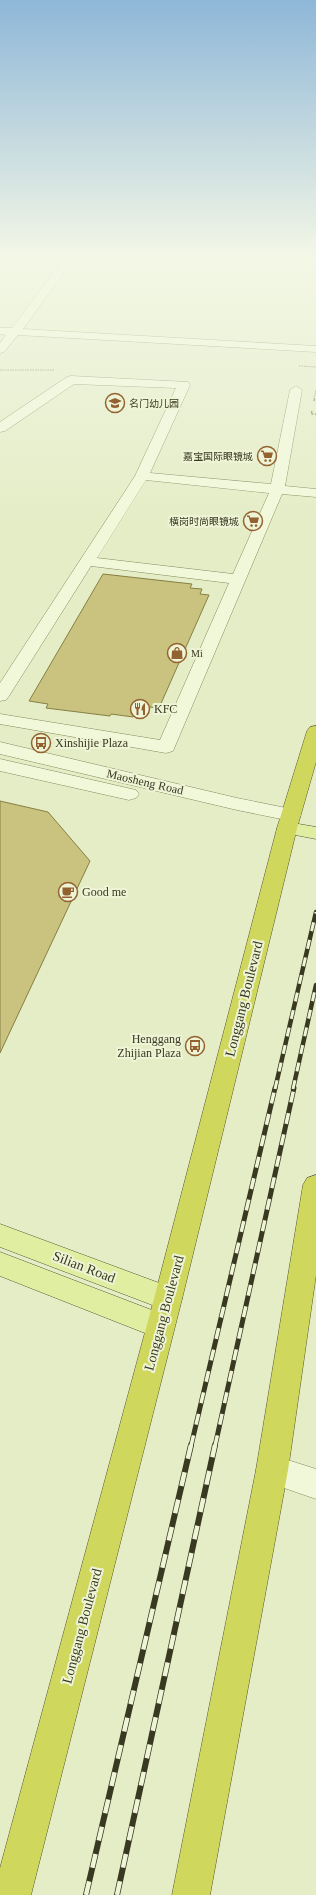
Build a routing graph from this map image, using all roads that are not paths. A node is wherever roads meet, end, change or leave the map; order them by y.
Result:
1 (251, 344) edge
2 (316, 349) edge
3 (296, 390) dead end
4 (0, 428) edge
5 (142, 476) junction
6 (277, 489) junction
7 (316, 493) edge
8 (87, 561) junction
9 (238, 579) junction
10 (0, 696) edge
11 (0, 719) edge
12 (316, 731) edge
13 (0, 748) edge
14 (0, 765) edge
15 (316, 819) edge
16 (289, 821) junction
17 (316, 833) edge
18 (316, 1185) edge
19 (0, 1235) edge
20 (0, 1264) edge
21 (164, 1312) junction
22 (272, 1470) junction
23 (316, 1484) edge
24 (12, 1895) edge
25 (191, 1895) edge

1 - 2 street
3 - 6 street
4 - 5 street
5 - 6 street
5 - 8 street
6 - 7 street
6 - 9 street
8 - 9 street
8 - 10 street
9 - 11 street
12 - 16 highway, Longgang Boulevard
13 - 16 street, Maosheng Road
14 - 16 street, Maosheng Road
15 - 16 main road
16 - 17 main road
16 - 21 highway, Longgang Boulevard
18 - 22 highway
19 - 21 main road, Silian Road
20 - 21 main road
21 - 24 highway, Longgang Boulevard
22 - 23 street
22 - 25 highway

